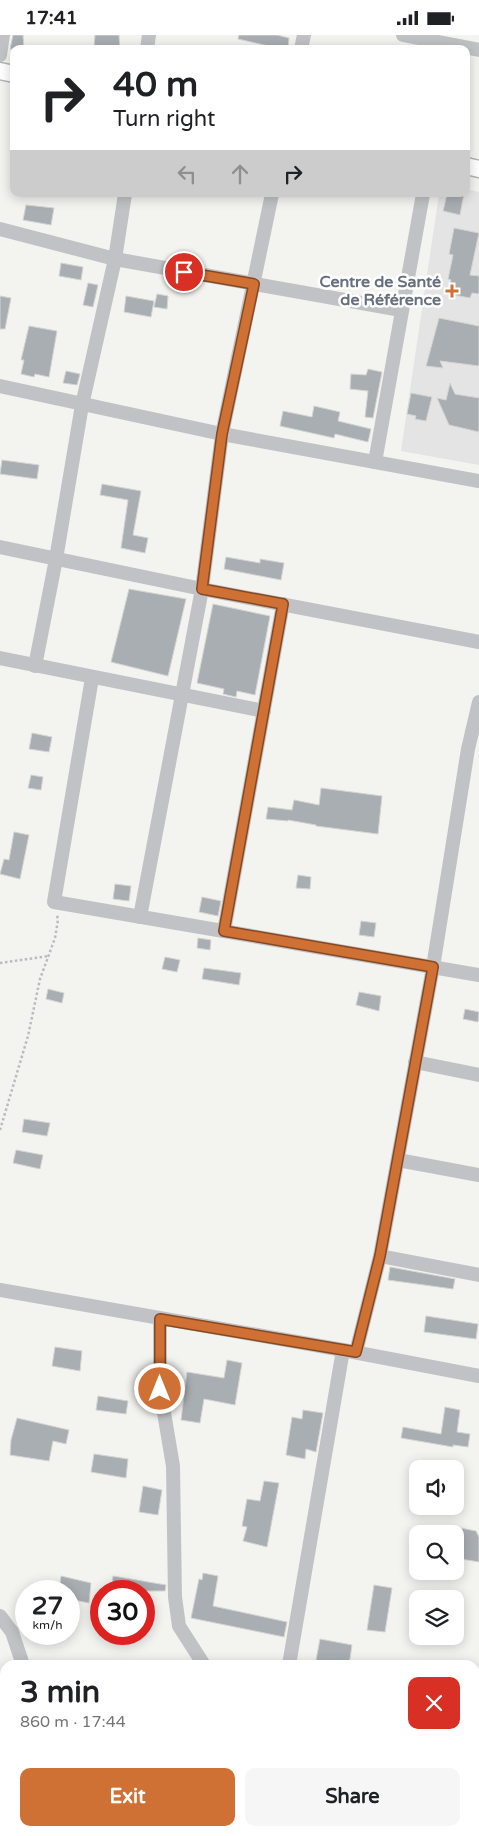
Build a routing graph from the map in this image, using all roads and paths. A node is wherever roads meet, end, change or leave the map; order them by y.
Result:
1 (3, 35) edge
2 (403, 35) edge
3 (451, 42) edge
4 (0, 55) edge
5 (125, 197) edge
6 (271, 197) edge
7 (422, 197) edge
8 (0, 229) edge
9 (115, 259) junction
10 (254, 284) junction
11 (401, 310) junction
12 (0, 386) edge
13 (82, 405) junction
14 (222, 434) junction
15 (374, 463) junction
16 (479, 481) edge
17 (0, 547) edge
18 (56, 559) junction
19 (202, 589) junction
20 (283, 604) junction
21 (479, 642) edge
22 (0, 658) edge
23 (35, 667) junction
24 (92, 678) junction
25 (182, 695) junction
26 (479, 701) edge
27 (264, 711) junction
28 (473, 750) edge
29 (54, 902) junction
30 (140, 917) junction
31 (224, 931) junction
32 (50, 956) junction
33 (0, 963) edge
34 (433, 967) junction
35 (479, 975) edge
36 (415, 1062) junction
37 (479, 1075) edge
38 (0, 1131) edge
39 (398, 1160) junction
40 (479, 1175) edge
41 (380, 1256) junction
42 (479, 1275) edge
43 (0, 1290) edge
44 (160, 1319) junction
45 (349, 1351) junction
46 (479, 1376) edge
47 (0, 1616) edge
48 (21, 1660) edge
49 (201, 1660) edge
50 (290, 1660) edge

1 - 4 street
2 - 3 street
5 - 9 street
6 - 10 street
7 - 11 street
8 - 9 street
9 - 10 street
9 - 13 street
10 - 11 street
10 - 14 street
11 - 15 street
12 - 13 street
13 - 14 street
13 - 18 street
14 - 15 street
14 - 19 street
15 - 16 street
17 - 18 street
18 - 19 street
18 - 23 street
19 - 20 street
19 - 25 street
20 - 21 street
20 - 27 street
22 - 23 street
23 - 24 street
24 - 25 street
24 - 29 street
25 - 27 street
25 - 30 street
26 - 28 street
27 - 31 street
28 - 34 street
29 - 30 street
29 - 32 path
30 - 31 street
31 - 34 street
32 - 33 path
32 - 38 path
34 - 35 street
34 - 36 street
36 - 37 street
36 - 39 street
39 - 40 street
39 - 41 street
41 - 42 street
41 - 45 street
43 - 44 street
44 - 45 street
44 - 49 street
45 - 46 street
45 - 50 street
47 - 48 street

